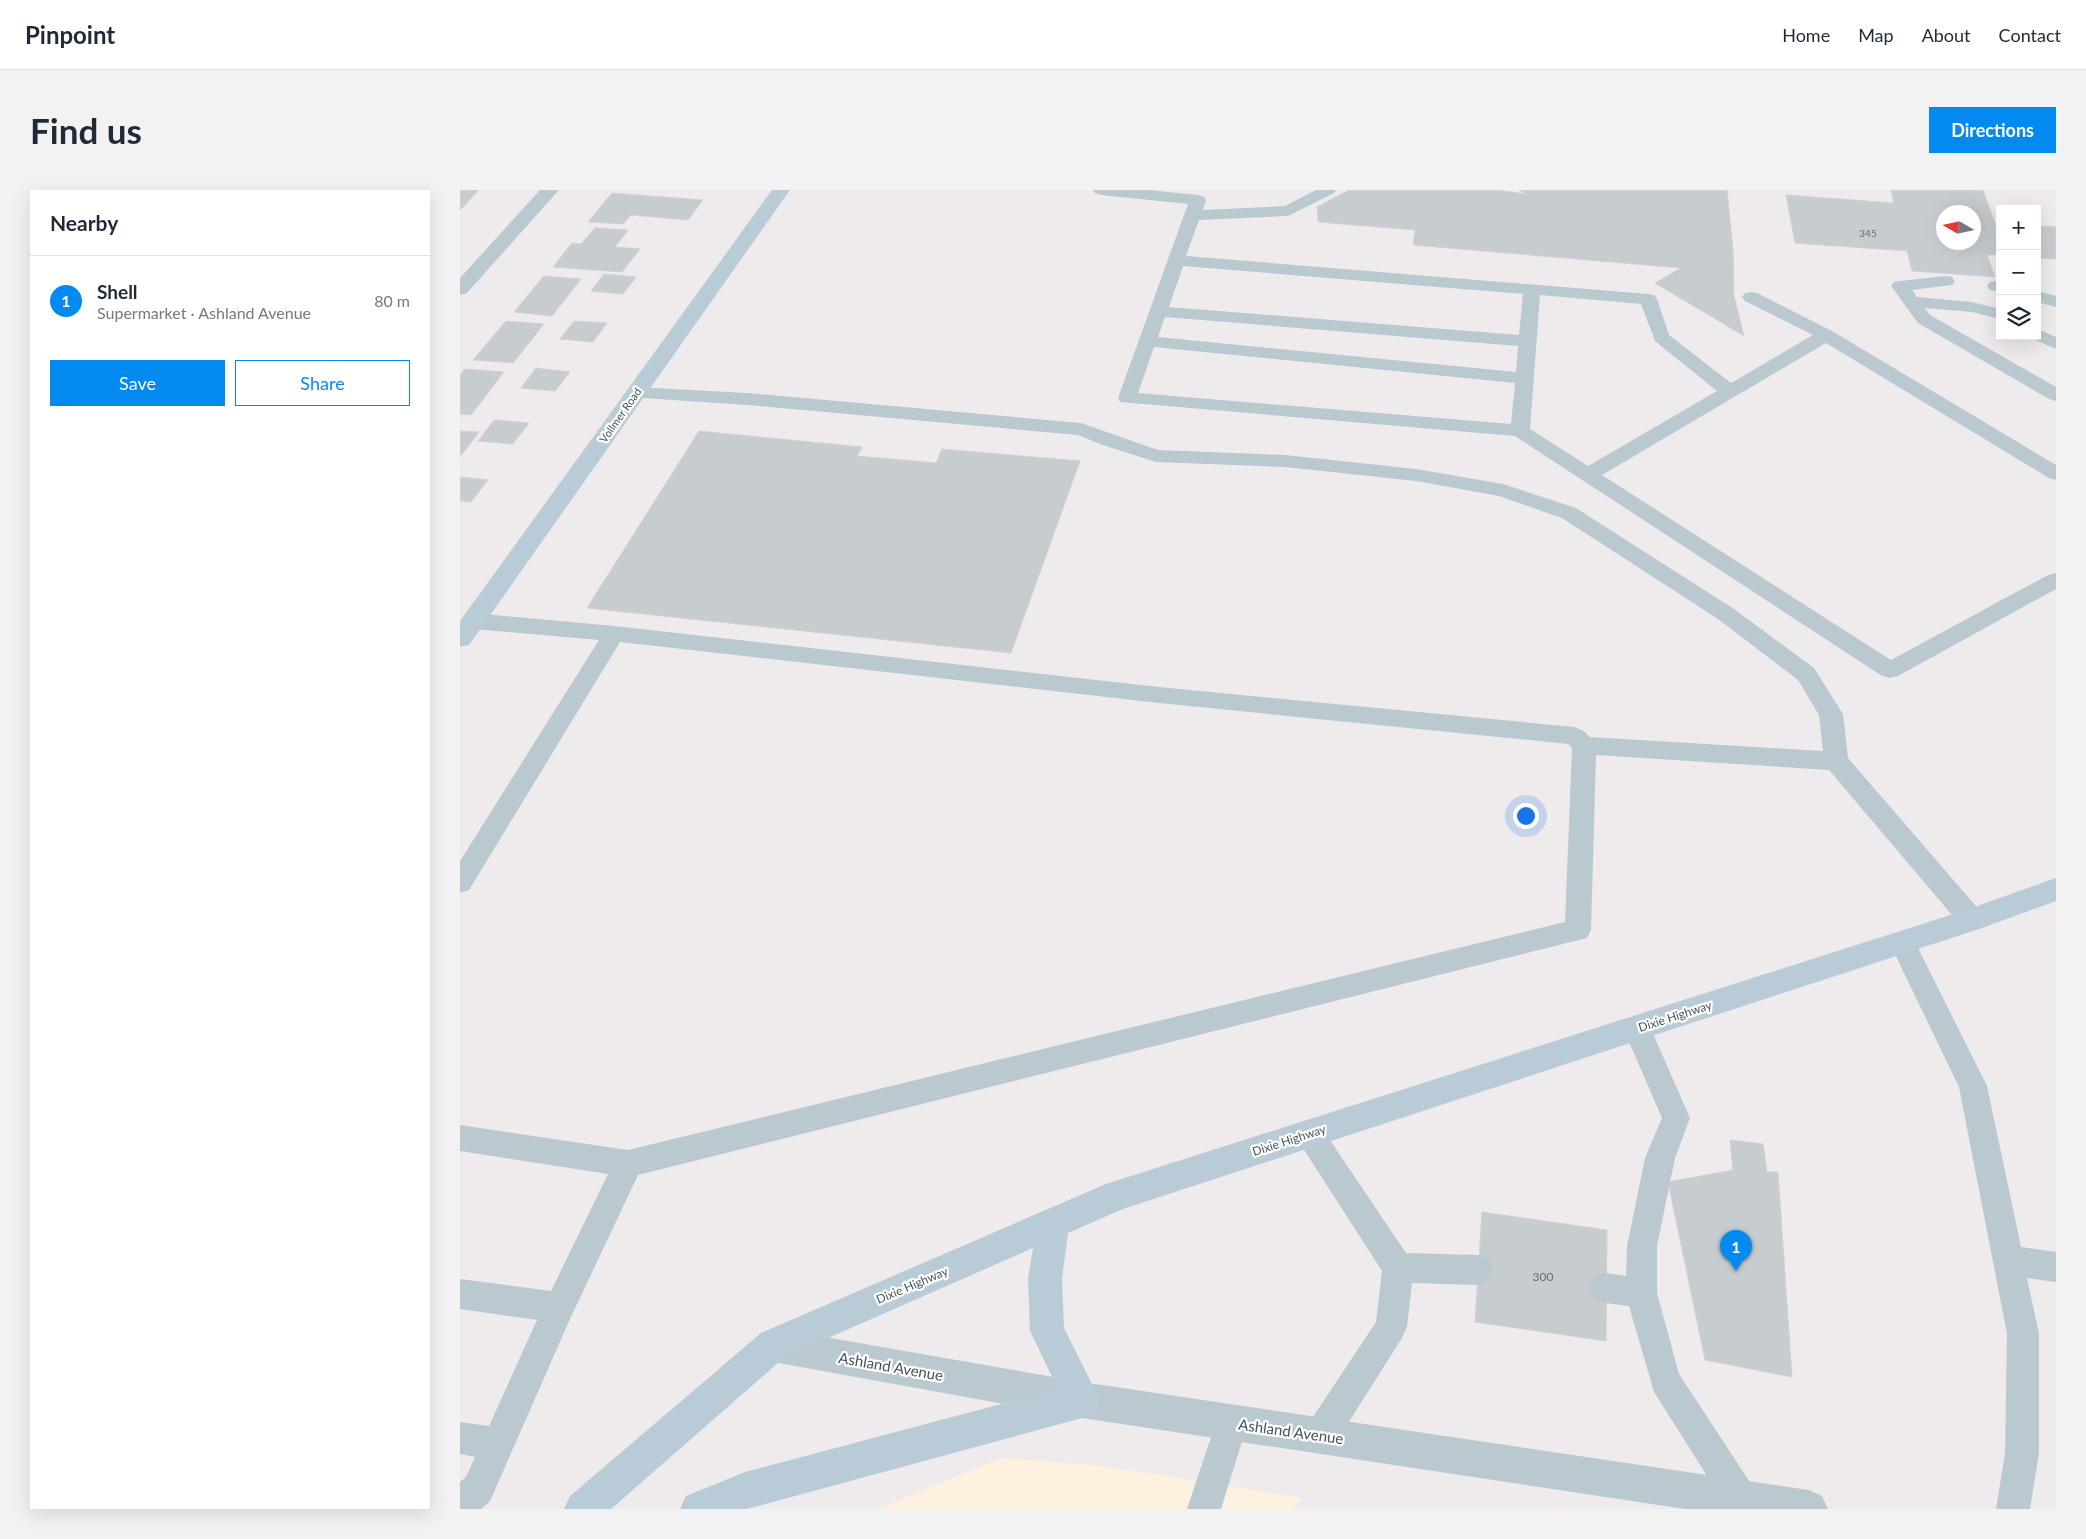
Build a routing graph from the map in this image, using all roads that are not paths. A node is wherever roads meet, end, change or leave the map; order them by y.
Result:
1 (550, 190) edge
2 (781, 190) edge
3 (1101, 190) edge
4 (1328, 190) edge
5 (1197, 201) edge
6 (1176, 260) junction
7 (1946, 281) dead end
8 (1532, 288) junction
9 (460, 289) edge
10 (1750, 297) dead end
11 (2041, 297) edge
12 (1912, 302) junction
13 (2056, 302) edge
14 (1158, 311) junction
15 (1996, 313) edge
16 (1826, 335) junction
17 (2041, 336) edge
18 (1147, 341) junction
19 (1527, 341) junction
20 (2056, 344) edge
21 (1524, 378) junction
22 (1730, 392) junction
23 (635, 393) junction
24 (2056, 395) edge
25 (1520, 431) junction
26 (2056, 474) edge
27 (1588, 476) junction
28 (2056, 580) edge
29 (473, 621) junction
30 (614, 634) junction
31 (460, 639) edge
32 (1584, 744) junction
33 (1836, 761) junction
34 (460, 883) edge
35 (2056, 889) edge
36 (1972, 920) junction
37 (1902, 942) junction
38 (1637, 1028) junction
39 (1309, 1133) junction
40 (460, 1138) edge
41 (628, 1164) junction
42 (1053, 1224) junction
43 (2008, 1260) junction
44 (1398, 1268) junction
45 (2056, 1268) edge
46 (1478, 1270) dead end
47 (1605, 1288) dead end
48 (1641, 1293) junction
49 (460, 1294) edge
50 (560, 1308) junction
51 (774, 1345) junction
52 (1082, 1400) junction
53 (1232, 1422) junction
54 (1321, 1435) junction
55 (460, 1438) edge
56 (498, 1444) junction
57 (1741, 1499) junction
58 (460, 1505) edge
59 (584, 1509) edge
60 (699, 1509) edge
61 (1204, 1509) edge
62 (1809, 1509) edge
63 (2013, 1509) edge

1 - 9 street
2 - 23 main road, Vollmer Road
3 - 5 lane
4 - 5 lane
5 - 6 lane
6 - 8 lane
6 - 14 lane
7 - 12 lane
8 - 19 lane
8 - 22 lane
10 - 16 lane
11 - 13 lane
12 - 15 lane
12 - 24 lane
14 - 18 lane
14 - 19 lane
16 - 22 lane
16 - 26 lane
17 - 20 lane
18 - 21 lane
18 - 25 lane
19 - 21 lane
21 - 25 lane
22 - 27 lane
23 - 29 main road, Vollmer Road
23 - 33 lane
25 - 27 lane
27 - 28 lane
29 - 30 lane
29 - 31 main road, Vollmer Road
30 - 32 lane
30 - 34 lane
32 - 33 lane
32 - 41 lane
33 - 36 lane
35 - 36 main road, Dixie Highway
36 - 37 main road, Dixie Highway
37 - 38 main road, Dixie Highway
37 - 43 lane
38 - 39 main road, Dixie Highway
38 - 48 lane
39 - 42 main road, Dixie Highway
39 - 44 lane
40 - 41 lane
41 - 50 lane
42 - 51 main road, Dixie Highway
42 - 52 main road
43 - 45 lane
43 - 63 lane
44 - 46 lane
44 - 54 lane
47 - 48 lane
48 - 57 lane
49 - 50 lane
50 - 56 lane
51 - 52 street, Ashland Avenue
51 - 59 main road, Dixie Highway
52 - 53 street, Ashland Avenue
52 - 60 main road
53 - 54 street, Ashland Avenue
53 - 61 lane
54 - 57 street, Ashland Avenue
55 - 56 lane
56 - 58 lane
57 - 62 street, Ashland Avenue

